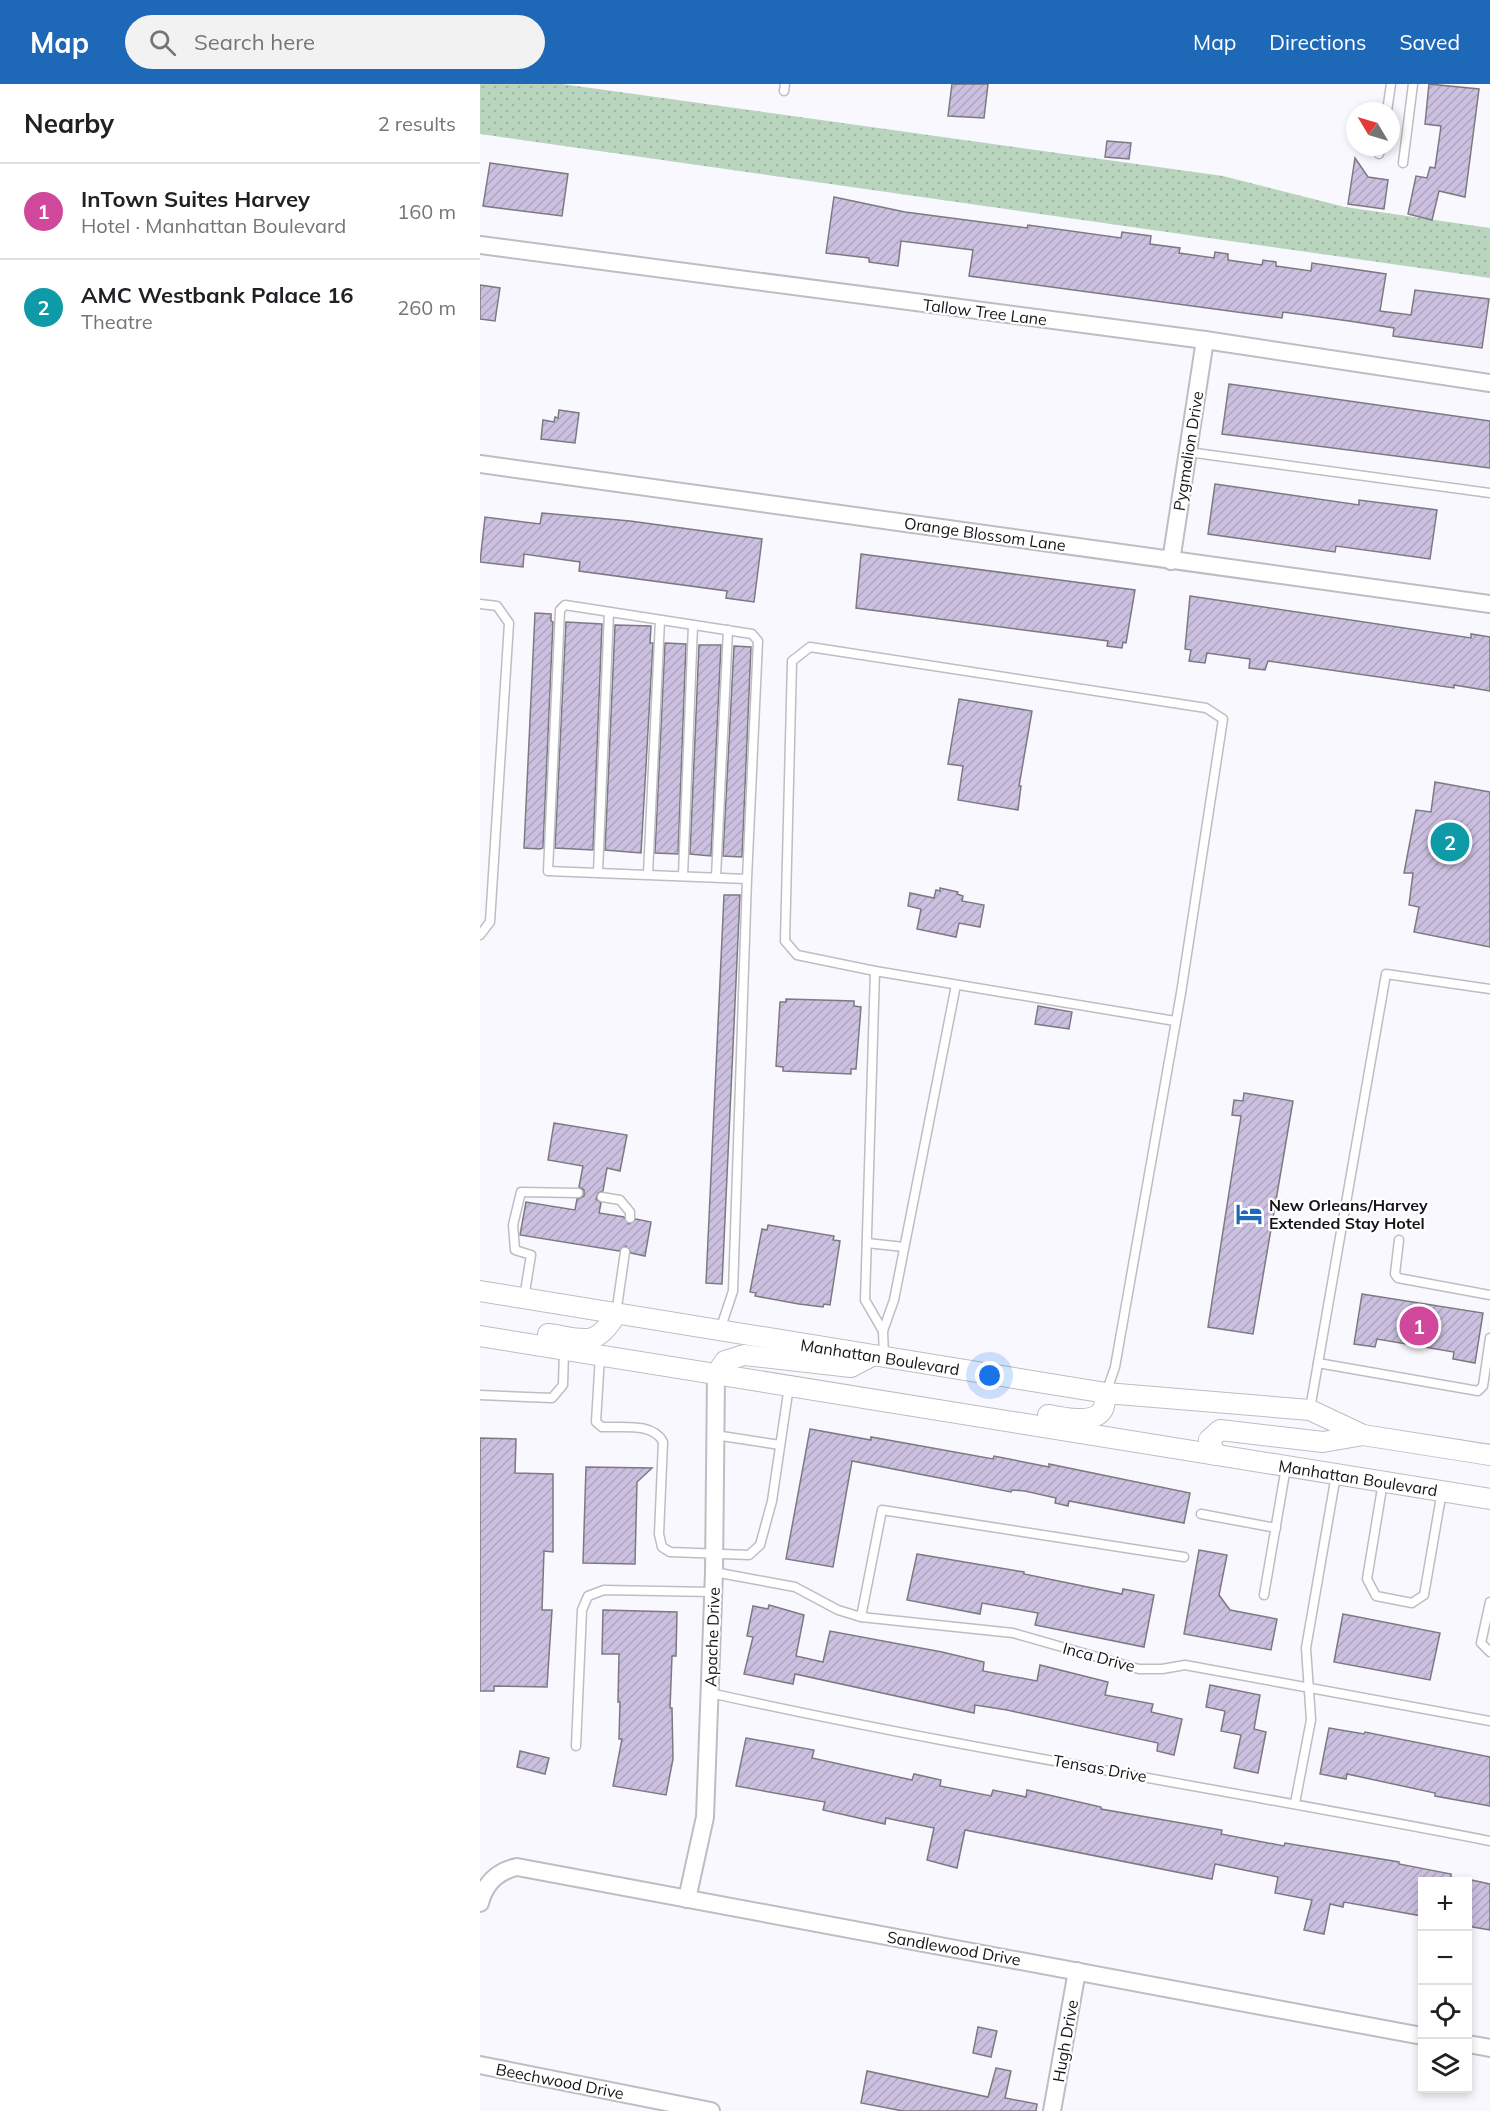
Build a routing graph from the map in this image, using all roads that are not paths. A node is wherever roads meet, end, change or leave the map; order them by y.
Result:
1 (1391, 84) edge
2 (1413, 84) edge
3 (1388, 102) edge
4 (1403, 164) dead end
5 (480, 245) edge
6 (1205, 340) junction
7 (1490, 383) edge
8 (1188, 452) junction
9 (480, 464) edge
10 (1490, 494) edge
11 (1171, 561) junction
12 (480, 604) edge
13 (1490, 604) edge
14 (609, 612) junction
15 (660, 620) junction
16 (693, 625) junction
17 (728, 630) junction
18 (598, 872) junction
19 (648, 874) junction
20 (683, 876) junction
21 (716, 877) junction
22 (747, 879) junction
23 (480, 935) edge
24 (875, 971) junction
25 (956, 985) junction
26 (1490, 989) edge
27 (1175, 1020) junction
28 (578, 1193) dead end
29 (602, 1197) dead end
30 (630, 1218) dead end
31 (1399, 1240) dead end
32 (867, 1243) junction
33 (904, 1247) junction
34 (625, 1252) dead end
35 (480, 1292) edge
36 (1490, 1295) edge
37 (524, 1299) junction
38 (616, 1314) junction
39 (480, 1325) edge
40 (719, 1331) junction
41 (883, 1331) junction
42 (480, 1336) edge
43 (1490, 1338) edge
44 (564, 1350) junction
45 (600, 1355) junction
46 (878, 1357) junction
47 (1318, 1363) junction
48 (716, 1374) junction
49 (789, 1386) junction
50 (1106, 1394) junction
51 (480, 1395) edge
52 (1310, 1410) junction
53 (958, 1413) junction
54 (715, 1435) junction
55 (1364, 1435) junction
56 (780, 1445) junction
57 (1216, 1455) junction
58 (1490, 1455) edge
59 (1286, 1466) junction
60 (1336, 1474) junction
61 (1383, 1481) junction
62 (1442, 1491) junction
63 (1490, 1499) edge
64 (1201, 1515) dead end
65 (1276, 1528) junction
66 (714, 1554) junction
67 (1184, 1557) dead end
68 (714, 1572) junction
69 (713, 1592) junction
70 (1264, 1595) dead end
71 (1490, 1602) edge
72 (861, 1617) junction
73 (1490, 1652) edge
74 (1309, 1688) junction
75 (710, 1693) junction
76 (1490, 1721) edge
77 (576, 1746) dead end
78 (1294, 1803) junction
79 (1490, 1841) edge
80 (687, 1899) junction
81 (480, 1903) edge
82 (1077, 1971) junction
83 (1418, 2035) edge
84 (1472, 2045) edge
85 (1490, 2049) edge
86 (480, 2065) edge
87 (711, 2111) edge
88 (1052, 2111) edge

1 - 3 lane
2 - 4 lane
5 - 6 street, Tallow Tree Lane
6 - 7 street, Tallow Tree Lane
6 - 8 street, Pygmalion Drive
8 - 10 lane
8 - 11 street, Pygmalion Drive
9 - 11 street, Orange Blossom Lane
11 - 13 street, Orange Blossom Lane
12 - 23 lane
14 - 15 lane
14 - 18 lane
14 - 18 lane
15 - 16 lane
15 - 19 lane
16 - 17 lane
16 - 20 lane
17 - 21 lane
17 - 22 lane
18 - 19 lane
19 - 20 lane
20 - 21 lane
21 - 22 lane
22 - 40 lane
24 - 25 lane
24 - 27 lane
24 - 32 lane
25 - 27 lane
25 - 33 lane
26 - 47 lane
27 - 50 lane
28 - 37 lane
29 - 30 lane
31 - 36 lane
32 - 33 lane
32 - 41 lane
33 - 41 lane
34 - 38 lane
35 - 37 street, Manhattan Boulevard
37 - 38 street, Manhattan Boulevard
38 - 39 street
38 - 40 street, Manhattan Boulevard
40 - 46 street, Manhattan Boulevard
41 - 46 lane
42 - 44 street, Manhattan Boulevard
43 - 47 lane
44 - 45 street, Manhattan Boulevard
44 - 51 lane
45 - 48 street, Manhattan Boulevard
45 - 66 lane
46 - 48 street
46 - 50 street, Manhattan Boulevard
47 - 52 lane
48 - 49 street, Manhattan Boulevard
48 - 54 street, Apache Drive
49 - 53 street, Manhattan Boulevard
49 - 56 lane
50 - 52 street, Manhattan Boulevard
50 - 53 street
52 - 55 street, Manhattan Boulevard
53 - 57 street, Manhattan Boulevard
54 - 56 lane
54 - 66 street, Apache Drive
55 - 57 street
55 - 58 street, Manhattan Boulevard
56 - 66 lane
57 - 59 street, Manhattan Boulevard
59 - 60 street, Manhattan Boulevard
59 - 65 lane
60 - 61 street, Manhattan Boulevard
60 - 74 lane
61 - 62 street, Manhattan Boulevard
61 - 62 lane
62 - 63 street, Manhattan Boulevard
64 - 65 lane
65 - 70 lane
66 - 68 street, Apache Drive
67 - 72 lane
68 - 69 street, Apache Drive
68 - 72 lane, Inca Drive
69 - 75 street, Apache Drive
69 - 77 lane
71 - 73 lane
72 - 74 lane, Inca Drive
74 - 76 lane, Inca Drive
74 - 78 lane
75 - 78 lane, Tensas Drive
75 - 80 street, Apache Drive
78 - 79 lane, Tensas Drive
80 - 81 street, Sandlewood Drive
80 - 82 street, Sandlewood Drive
82 - 83 street, Sandlewood Drive
82 - 88 street, Hugh Drive
84 - 85 street
86 - 87 street, Beechwood Drive

